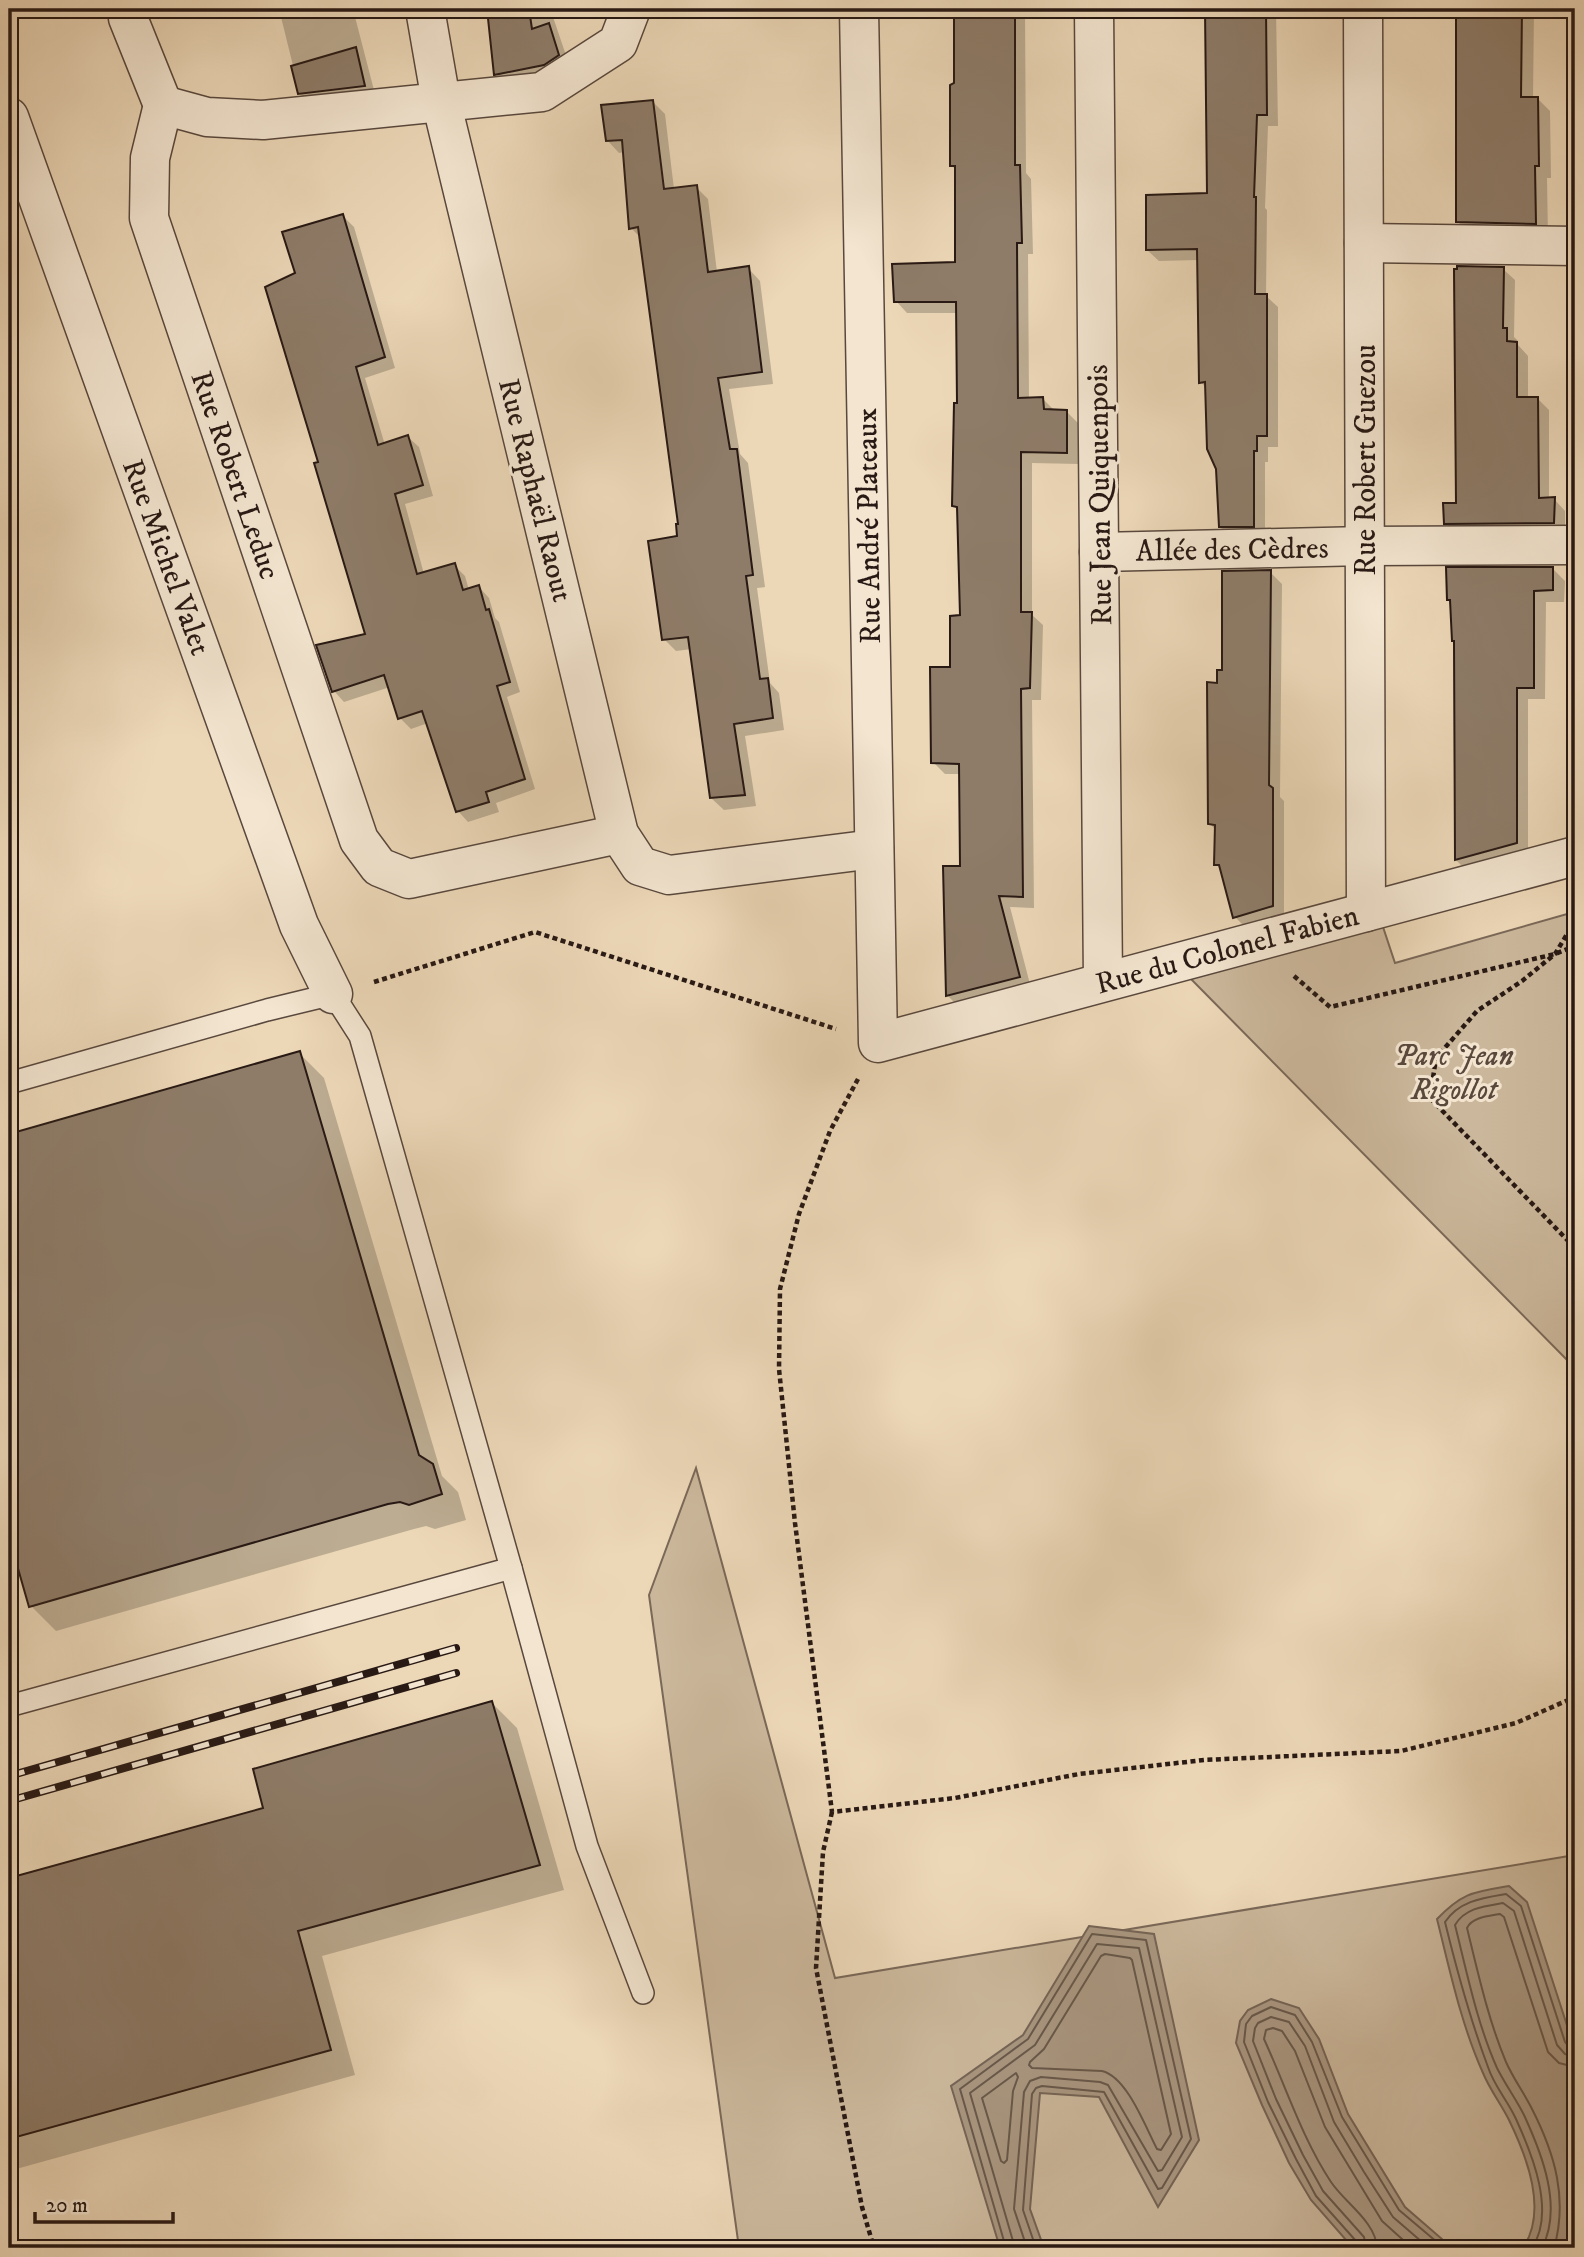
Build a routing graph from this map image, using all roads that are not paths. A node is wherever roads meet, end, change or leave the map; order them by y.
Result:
1 (127, 9) edge
2 (425, 9) edge
3 (631, 9) edge
4 (859, 9) edge
5 (1094, 9) edge
6 (1363, 9) edge
7 (441, 101) junction
8 (163, 105) junction
9 (9, 117) edge
10 (1364, 243) junction
11 (1575, 246) edge
12 (1575, 545) edge
13 (1365, 546) junction
14 (1099, 552) junction
15 (619, 834) junction
16 (874, 849) junction
17 (1575, 856) edge
18 (1366, 912) junction
19 (1103, 982) junction
20 (333, 994) junction
21 (878, 1043) joint
22 (9, 1083) edge
23 (511, 1567) junction
24 (9, 1706) edge
25 (643, 1993) dead end

1 - 8 street
2 - 7 street, Rue Raphaël Raout
3 - 7 street
4 - 16 street, Rue André Plateaux
5 - 14 street, Rue Jean Quiquenpois
6 - 10 street, Rue Robert Guezou
7 - 8 street
7 - 15 street, Rue Raphaël Raout
8 - 15 street, Rue Robert Leduc
9 - 20 street, Rue Michel Valet
10 - 11 street
10 - 13 street, Rue Robert Guezou
12 - 13 street, Allée des Cèdres
13 - 14 street, Allée des Cèdres
13 - 18 street, Rue Robert Guezou
14 - 19 street, Rue Jean Quiquenpois
15 - 16 street, Rue Raphaël Raout
16 - 21 street, Rue André Plateaux
17 - 18 street, Rue du Colonel Fabien
18 - 19 street, Rue du Colonel Fabien
19 - 21 street, Rue du Colonel Fabien
20 - 22 lane
20 - 23 lane
23 - 24 lane
23 - 25 lane

